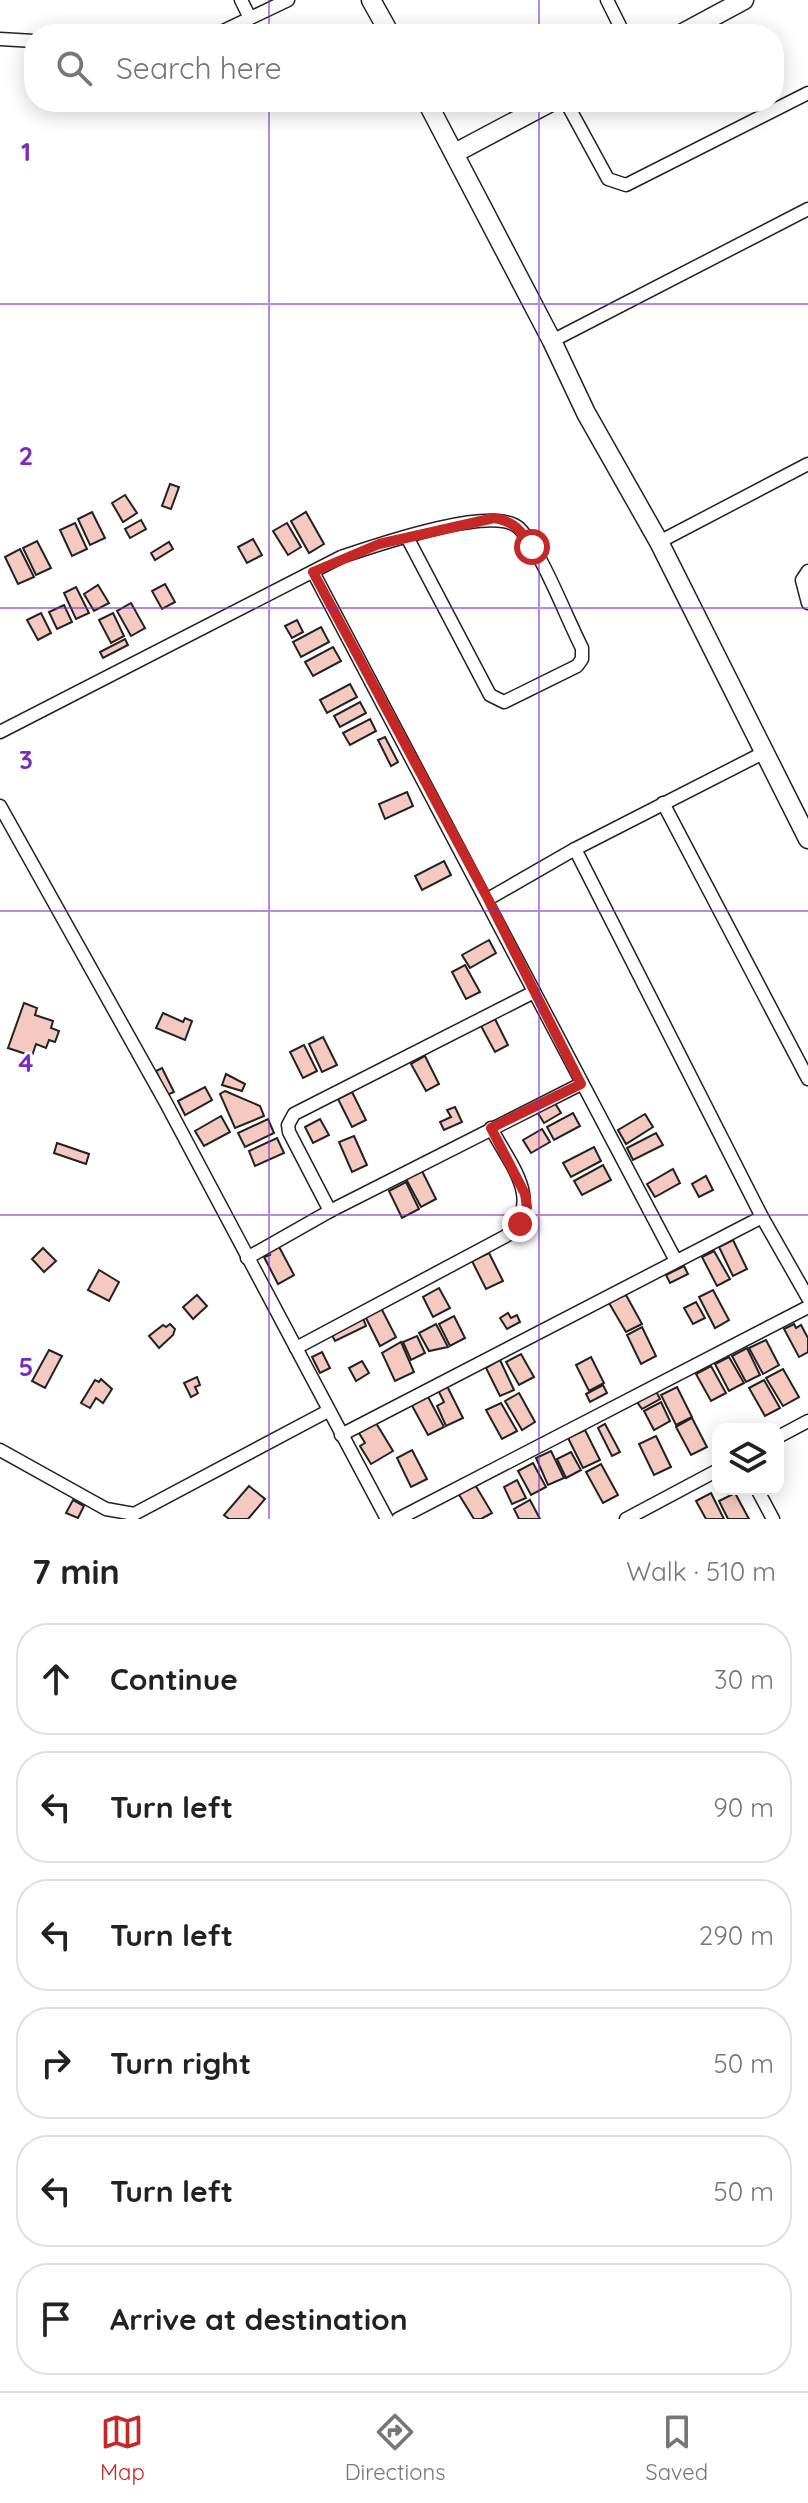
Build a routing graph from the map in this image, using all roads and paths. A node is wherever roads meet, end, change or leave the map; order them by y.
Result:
1 (241, 0) edge
2 (288, 0) edge
3 (371, 0) edge
4 (607, 0) edge
5 (744, 0) edge
6 (249, 16) junction
7 (235, 24) edge
8 (384, 24) edge
9 (619, 24) edge
10 (700, 24) edge
11 (0, 39) edge
12 (24, 40) edge
13 (808, 93) edge
14 (784, 105) edge
15 (432, 112) edge
16 (532, 112) edge
17 (571, 112) edge
18 (770, 112) edge
19 (455, 153) junction
20 (808, 209) edge
21 (552, 341) junction
22 (808, 464) edge
23 (407, 537) junction
24 (659, 542) junction
25 (808, 571) edge
26 (313, 572) junction
27 (808, 603) edge
28 (0, 732) edge
29 (763, 753) junction
30 (663, 803) junction
31 (2, 815) edge
32 (808, 839) edge
33 (575, 849) junction
34 (488, 899) junction
35 (534, 992) junction
36 (808, 1079) edge
37 (581, 1084) junction
38 (491, 1128) junction
39 (330, 1211) junction
40 (762, 1217) junction
41 (247, 1258) junction
42 (675, 1259) junction
43 (808, 1298) edge
44 (808, 1307) edge
45 (296, 1348) junction
46 (328, 1411) junction
47 (808, 1421) edge
48 (784, 1434) edge
49 (341, 1435) junction
50 (0, 1450) edge
51 (712, 1473) edge
52 (760, 1495) edge
53 (387, 1519) edge
54 (398, 1519) edge
55 (626, 1519) edge
56 (773, 1519) edge

1 - 6 street
2 - 6 street
3 - 8 street
4 - 9 street
5 - 10 street
6 - 7 street
11 - 12 street
13 - 14 street
15 - 19 street
16 - 19 street
17 - 18 street
19 - 21 street
20 - 21 street
21 - 24 street
22 - 24 street
23 - 23 street
23 - 26 street
24 - 29 street
25 - 27 street
26 - 28 street
26 - 34 street
29 - 30 street
29 - 32 street
30 - 33 street
30 - 36 street
31 - 41 street
33 - 34 street
33 - 40 street
34 - 35 street
35 - 37 street
35 - 39 street
37 - 38 street
37 - 42 street
38 - 39 street
38 - 45 street
39 - 41 street
40 - 42 street
40 - 43 street
41 - 45 street
42 - 49 street
44 - 54 street
45 - 46 street
46 - 49 street
46 - 50 street
47 - 48 street
49 - 53 street
51 - 55 street
52 - 56 street

